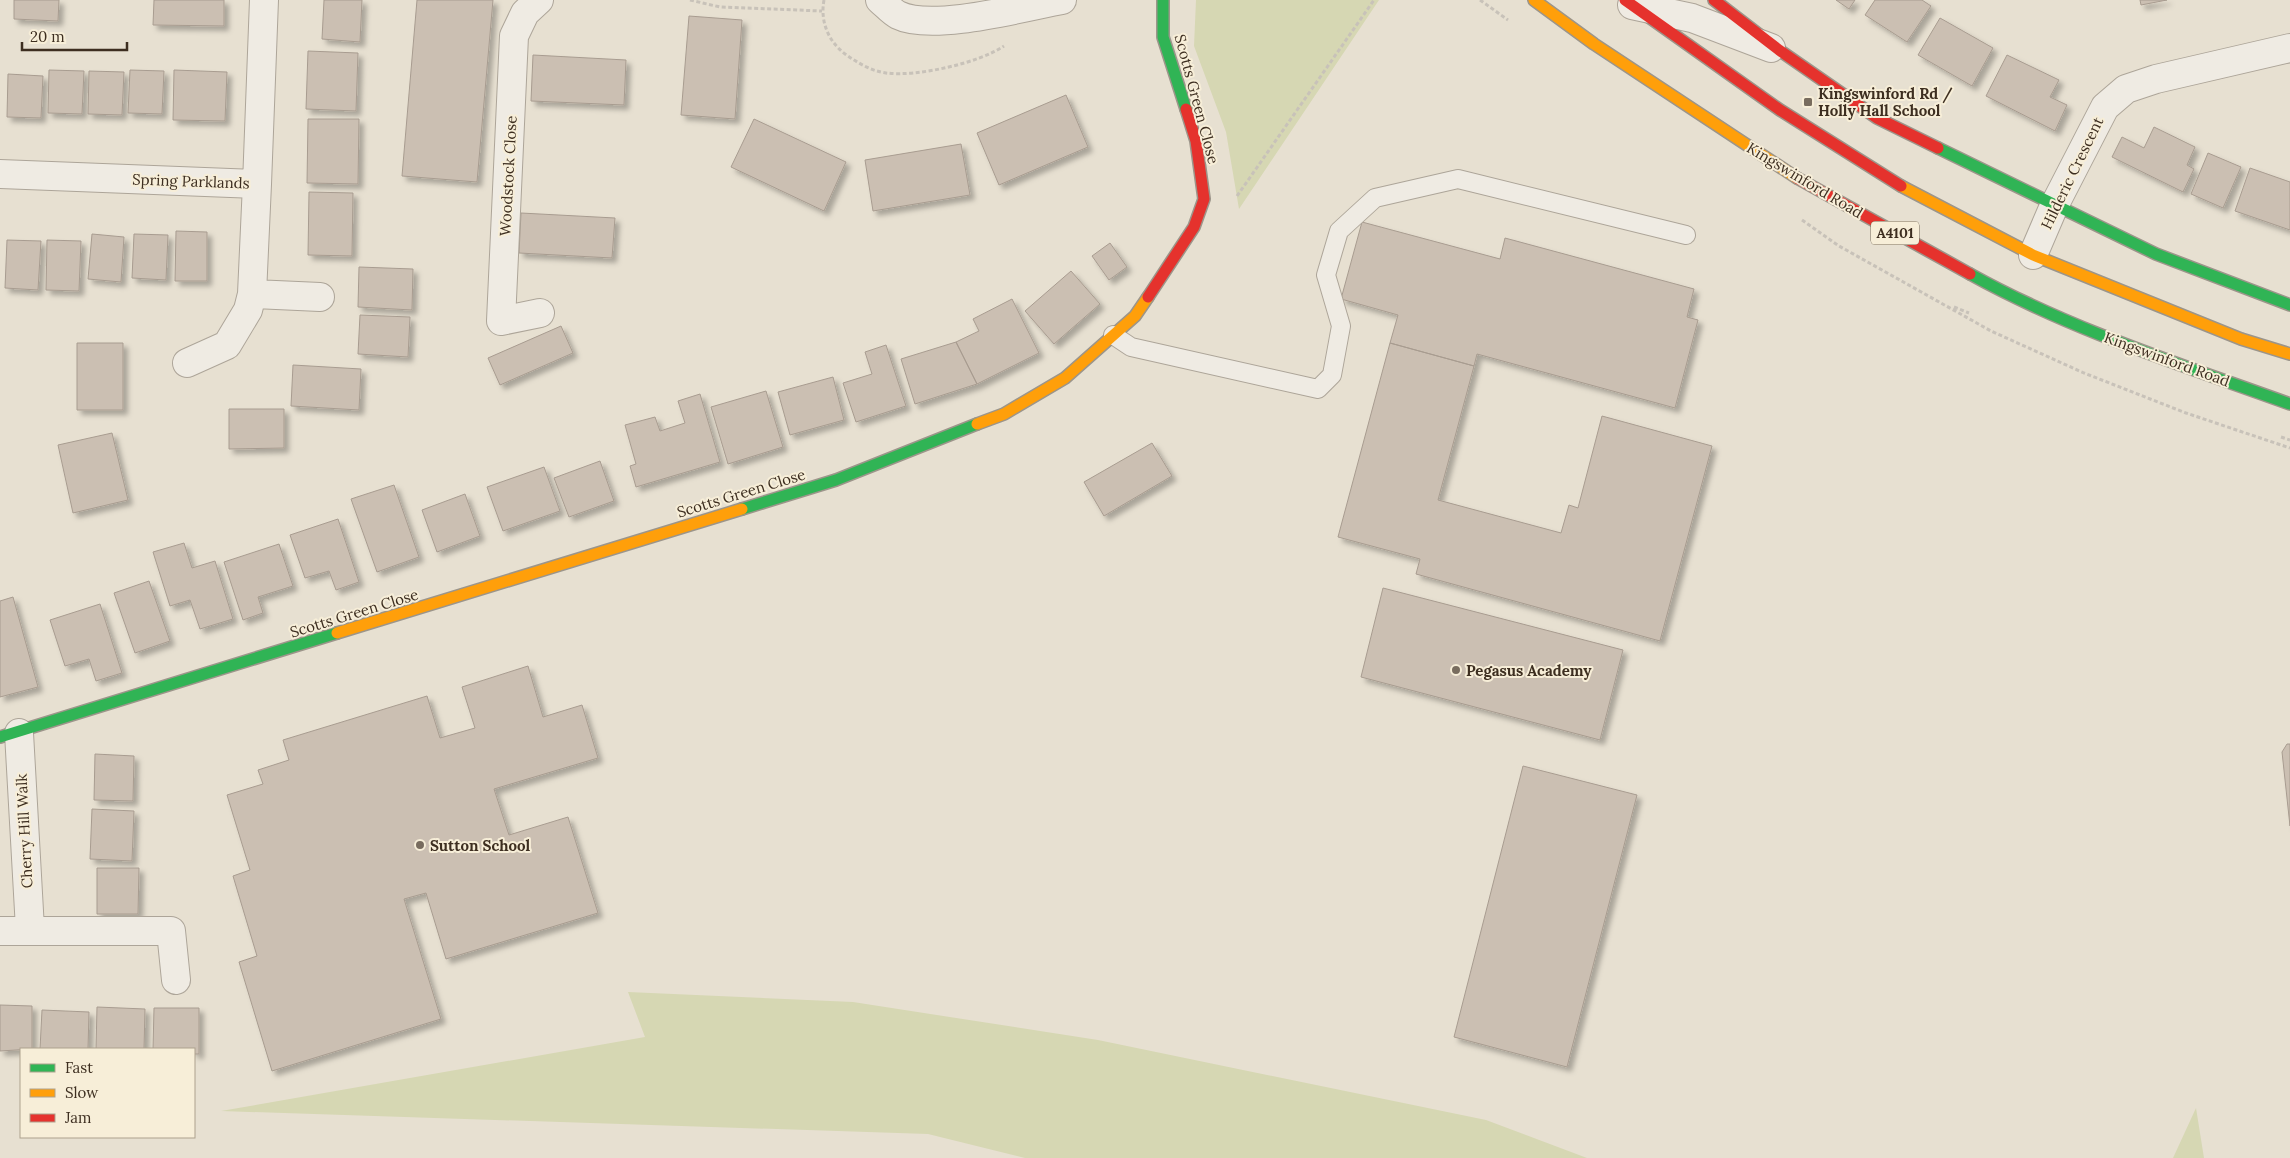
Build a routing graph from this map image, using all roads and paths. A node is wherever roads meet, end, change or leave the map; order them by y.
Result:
1 (264, 0) edge
2 (539, 0) edge
3 (690, 0) edge
4 (880, 0) edge
5 (1062, 0) edge
6 (1163, 0) edge
7 (1374, 0) edge
8 (1534, 0) edge
9 (1714, 0) edge
10 (1629, 3) edge
11 (822, 11) dead end
12 (2290, 48) edge
13 (1779, 50) junction
14 (0, 174) edge
15 (257, 184) junction
16 (1232, 204) dead end
17 (2054, 206) junction
18 (1686, 235) dead end
19 (2033, 255) junction
20 (252, 294) junction
21 (320, 297) dead end
22 (1942, 302) dead end
23 (2290, 305) edge
24 (540, 313) dead end
25 (1113, 335) junction
26 (2290, 354) edge
27 (187, 363) dead end
28 (2290, 404) edge
29 (2290, 448) edge
30 (9, 735) edge
31 (30, 930) junction
32 (0, 931) edge
33 (176, 980) dead end

1 - 15 street, Spring Parklands
2 - 24 street, Woodstock Close
3 - 11 path
4 - 5 street
6 - 25 street, Scotts Green Close
7 - 16 path
8 - 28 street, Kingswinford Road / A4101
9 - 13 street
10 - 13 street
10 - 19 street
12 - 17 street, Hilderic Crescent
13 - 17 street
14 - 15 street, Spring Parklands
15 - 20 street
17 - 19 street, Hilderic Crescent
17 - 23 street
18 - 25 lane
19 - 26 street
20 - 21 street
20 - 27 street
22 - 29 path
25 - 30 street, Scotts Green Close
30 - 31 street, Cherry Hill Walk
31 - 32 street
31 - 33 street

